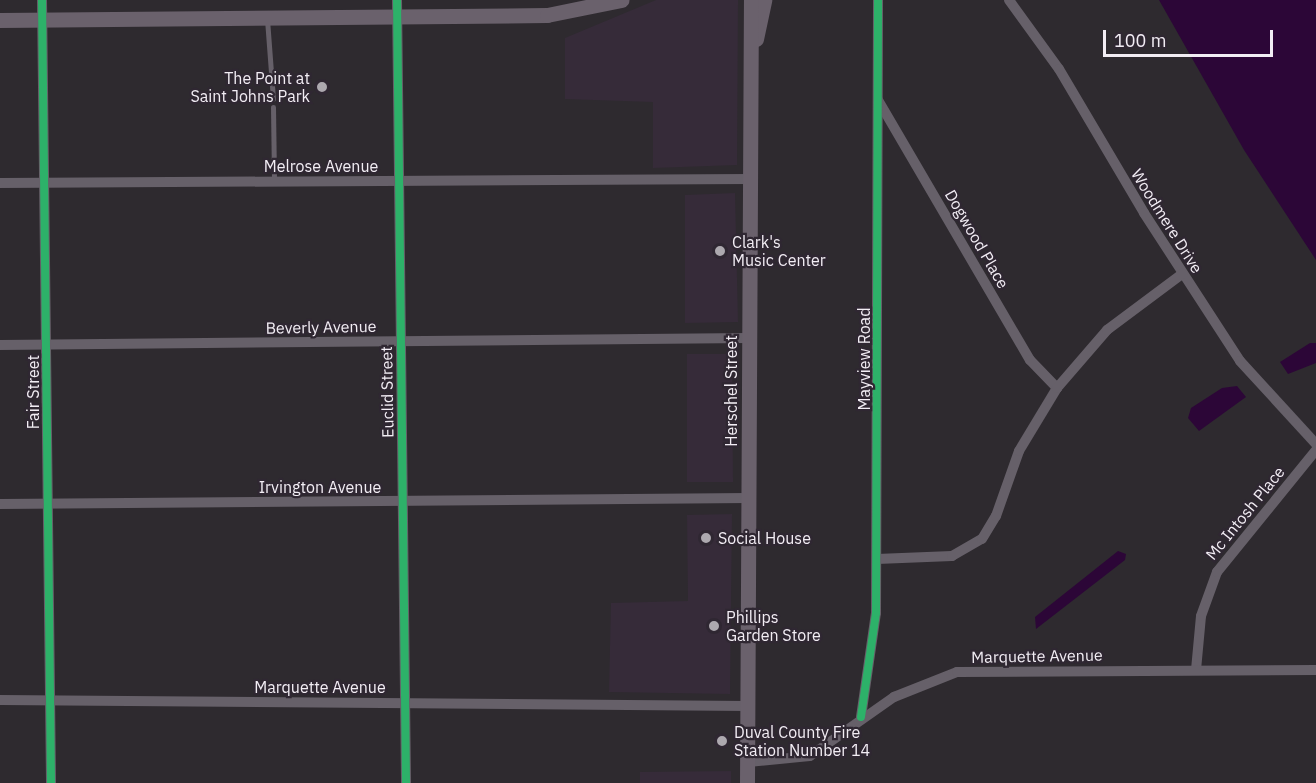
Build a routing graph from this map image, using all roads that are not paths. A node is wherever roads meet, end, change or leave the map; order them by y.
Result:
1 (42, 0) edge
2 (397, 0) edge
3 (621, 0) edge
4 (751, 0) edge
5 (764, 0) edge
6 (878, 0) edge
7 (1010, 0) edge
8 (397, 17) junction
9 (267, 18) junction
10 (0, 20) edge
11 (43, 20) junction
12 (753, 51) junction
13 (273, 99) dead end
14 (878, 100) junction
15 (273, 107) dead end
16 (750, 179) junction
17 (397, 181) junction
18 (274, 182) junction
19 (0, 183) edge
20 (45, 183) junction
21 (1182, 274) junction
22 (749, 338) junction
23 (400, 341) junction
24 (46, 344) junction
25 (0, 345) edge
26 (1057, 388) junction
27 (1316, 444) edge
28 (1316, 450) edge
29 (749, 498) junction
30 (402, 502) junction
31 (0, 504) edge
32 (48, 504) junction
33 (877, 559) junction
34 (1196, 670) junction
35 (1316, 670) edge
36 (0, 700) edge
37 (50, 701) junction
38 (406, 703) junction
39 (748, 706) junction
40 (861, 717) junction
41 (748, 762) junction
42 (51, 783) edge
43 (406, 783) edge
44 (747, 783) edge

1 - 11 street, Fair Street
2 - 8 street, Euclid Street
3 - 8 main road
4 - 12 main road, Herschel Street
5 - 12 main road
6 - 14 street, Mayview Road
7 - 21 street, Woodmere Drive
8 - 9 main road
8 - 17 street, Euclid Street
9 - 11 main road
9 - 13 lane
10 - 11 main road
11 - 20 street, Fair Street
12 - 16 main road, Herschel Street
14 - 26 street, Dogwood Place
14 - 33 street, Mayview Road
15 - 18 lane
16 - 17 street, Melrose Avenue
16 - 22 main road, Herschel Street
17 - 18 street, Melrose Avenue
17 - 23 street, Euclid Street
18 - 20 street, Melrose Avenue
19 - 20 street, Melrose Avenue
20 - 24 street, Fair Street
21 - 26 street
21 - 27 street, Woodmere Drive
22 - 23 street, Beverly Avenue
22 - 29 main road, Herschel Street
23 - 24 street, Beverly Avenue
23 - 30 street, Euclid Street
24 - 25 street, Beverly Avenue
24 - 32 street, Fair Street
26 - 33 street
28 - 34 street, Mc Intosh Place
29 - 30 street, Irvington Avenue
29 - 39 main road, Herschel Street
30 - 32 street, Irvington Avenue
30 - 38 street, Euclid Street
31 - 32 street, Irvington Avenue
32 - 37 street, Fair Street
33 - 40 street, Mayview Road
34 - 35 street, Marquette Avenue
34 - 40 street, Marquette Avenue
36 - 37 street, Marquette Avenue
37 - 38 street, Marquette Avenue
37 - 42 street, Fair Street
38 - 39 street, Marquette Avenue
38 - 43 street, Euclid Street
39 - 41 main road, Herschel Street
40 - 41 street, Marquette Avenue
41 - 44 main road, Herschel Street

